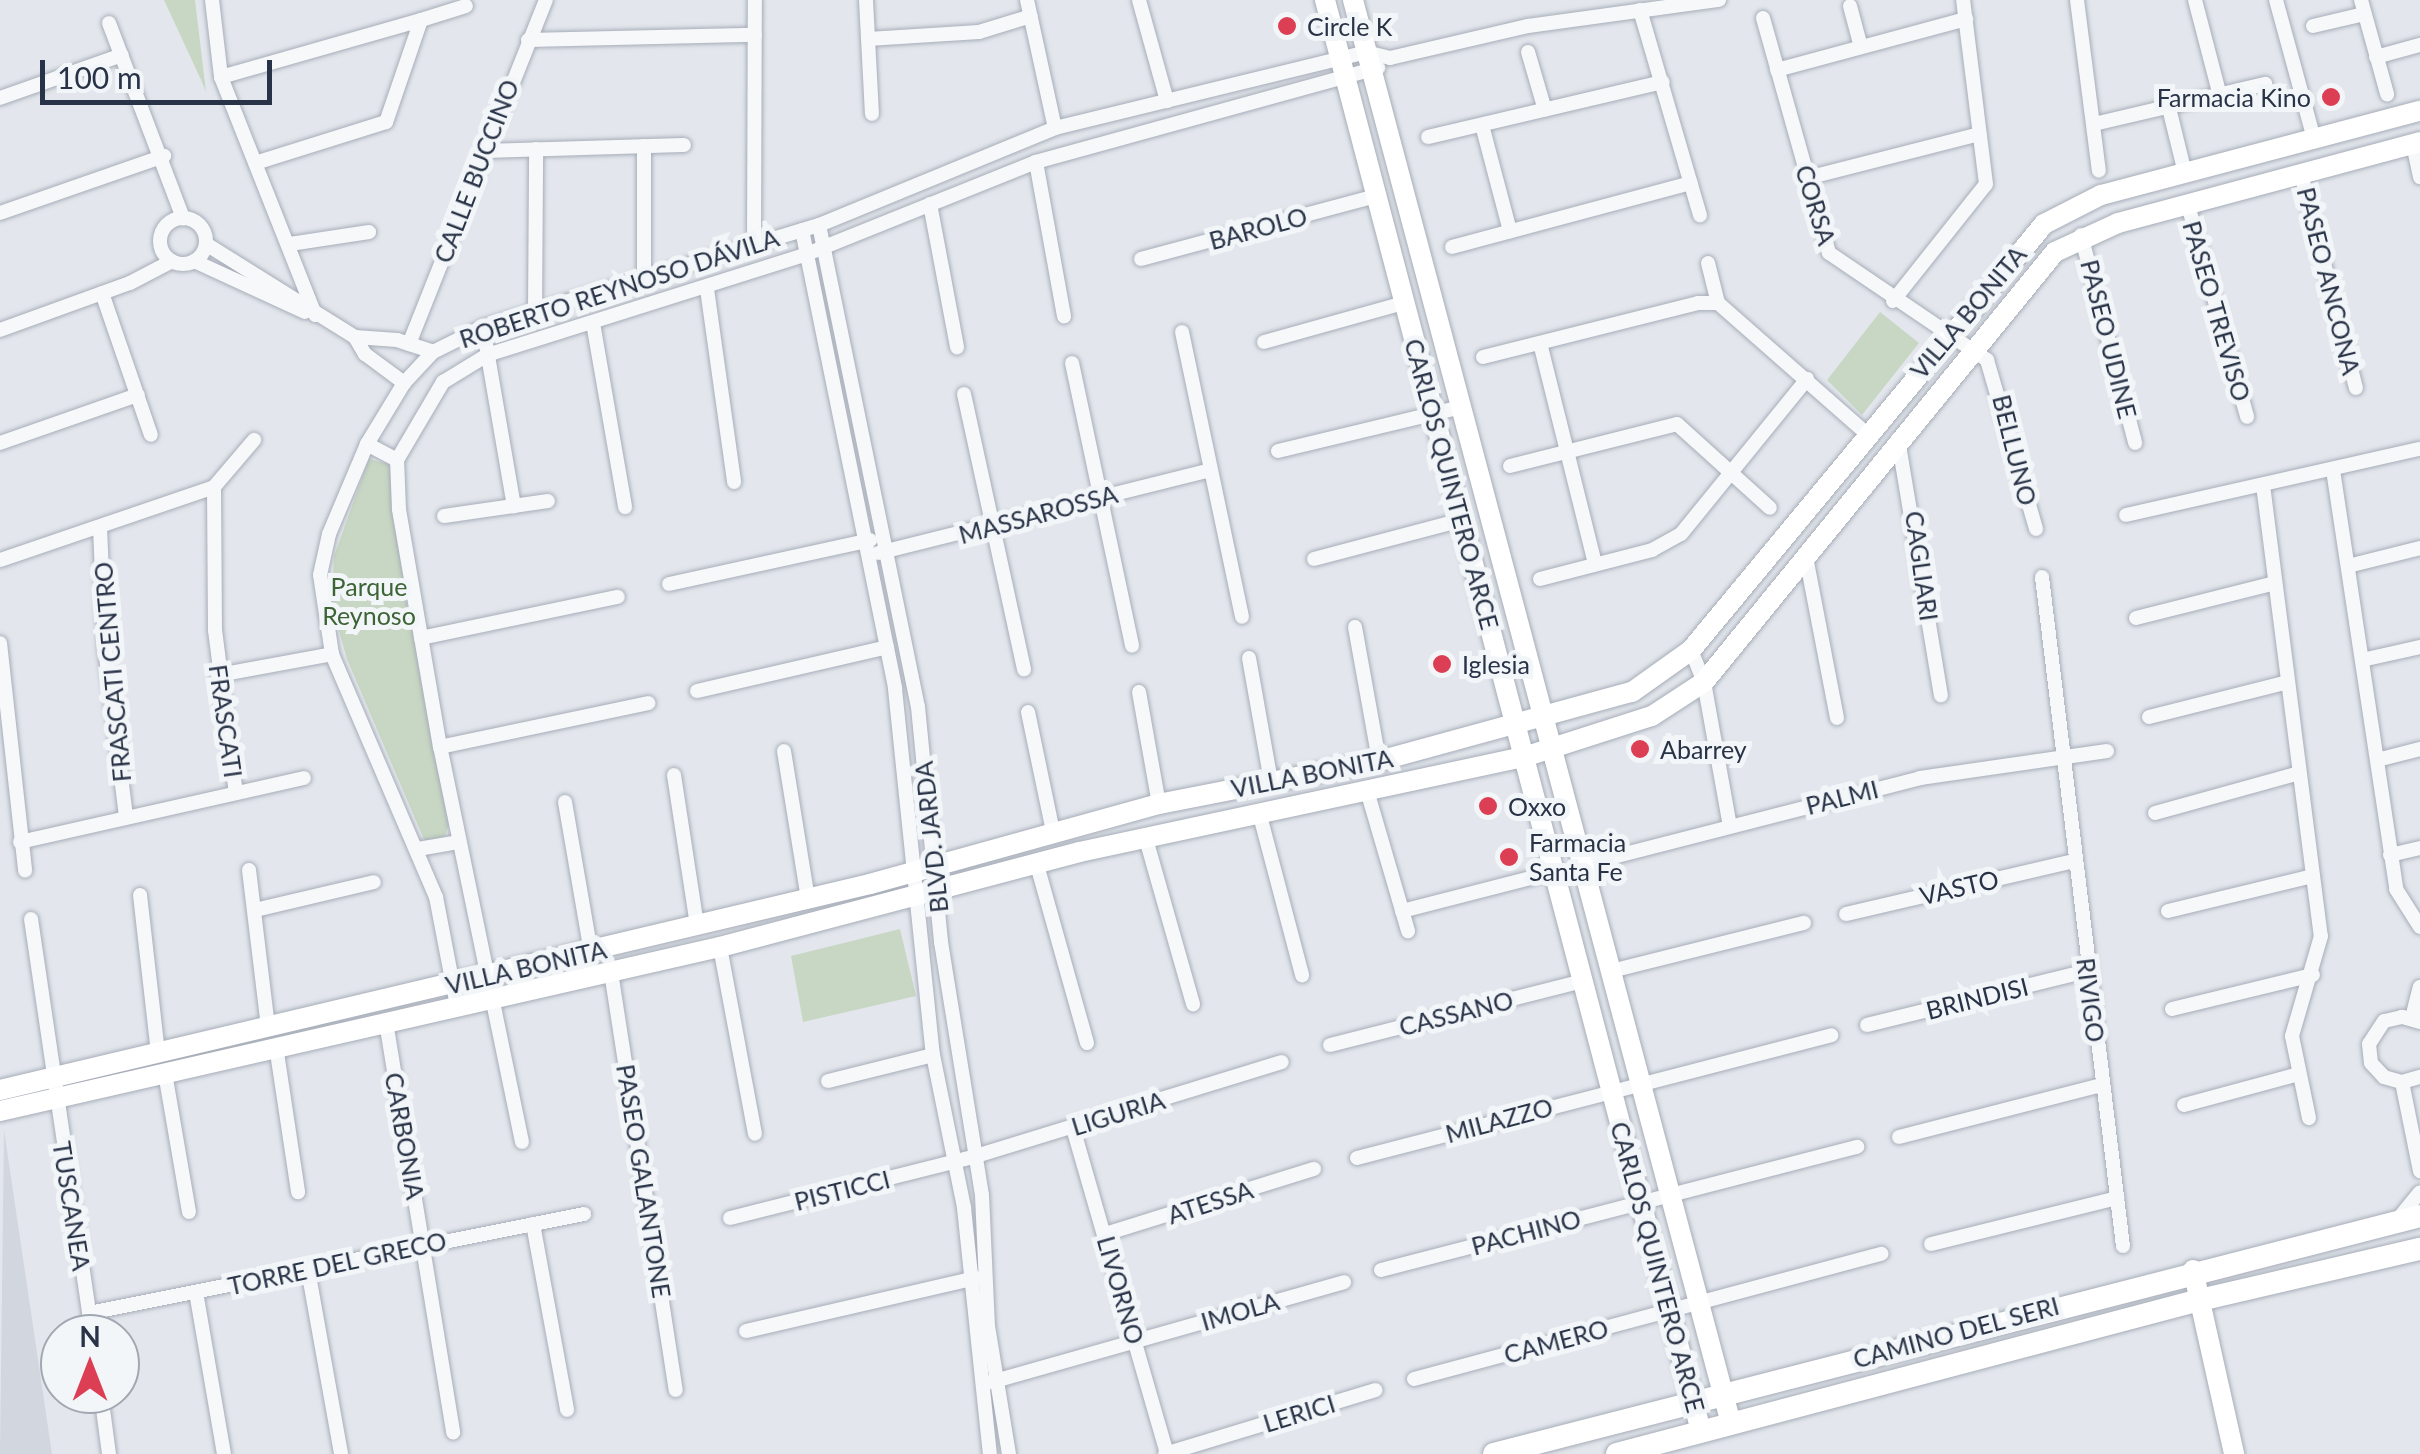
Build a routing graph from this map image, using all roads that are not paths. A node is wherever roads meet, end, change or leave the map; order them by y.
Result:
1 (212, 0) edge
2 (546, 0) edge
3 (755, 0) edge
4 (866, 0) edge
5 (1027, 0) edge
6 (1138, 0) edge
7 (1324, 0) edge
8 (1353, 0) edge
9 (1719, 0) edge
10 (1963, 0) edge
11 (2076, 0) edge
12 (2195, 0) edge
13 (2276, 0) edge
14 (466, 6) dead end
15 (1850, 6) dead end
16 (2362, 7) edge
17 (1640, 10) junction
18 (1031, 16) junction
19 (1763, 18) dead end
20 (1966, 19) junction
21 (421, 20) junction
22 (109, 23) dead end
23 (2313, 26) dead end
24 (755, 36) junction
25 (868, 38) junction
26 (528, 40) junction
27 (2420, 46) edge
28 (1861, 47) junction
29 (1366, 52) junction
30 (1528, 52) dead end
31 (122, 55) junction
32 (2376, 57) junction
33 (1390, 58) junction
34 (1340, 60) junction
35 (1777, 70) junction
36 (1372, 73) junction
37 (221, 77) junction
38 (1346, 80) junction
39 (1662, 82) junction
40 (2265, 84) dead end
41 (2386, 94) dead end
42 (2220, 96) junction
43 (0, 98) edge
44 (1167, 101) junction
45 (2169, 108) junction
46 (1545, 110) junction
47 (2420, 111) edge
48 (872, 114) dead end
49 (1054, 121) junction
50 (2094, 124) junction
51 (1482, 125) junction
52 (1979, 134) junction
53 (1428, 138) dead end
54 (2314, 139) junction
55 (2416, 144) edge
56 (684, 145) dead end
57 (644, 146) junction
58 (536, 149) junction
59 (483, 151) junction
60 (164, 156) junction
61 (1036, 162) junction
62 (255, 163) junction
63 (2099, 171) dead end
64 (2185, 173) junction
65 (2301, 174) junction
66 (2420, 177) edge
67 (1807, 178) junction
68 (1691, 183) junction
69 (1376, 196) junction
70 (930, 204) junction
71 (2188, 205) junction
72 (0, 213) edge
73 (1700, 215) dead end
74 (184, 218) junction
75 (819, 224) junction
76 (802, 230) junction
77 (1510, 231) junction
78 (369, 232) dead end
79 (2080, 235) junction
80 (206, 244) junction
81 (290, 244) junction
82 (754, 245) junction
83 (824, 246) junction
84 (1452, 247) dead end
85 (807, 254) junction
86 (1141, 259) dead end
87 (194, 260) junction
88 (172, 261) junction
89 (1708, 263) dead end
90 (644, 281) junction
91 (706, 289) junction
92 (102, 293) junction
93 (1893, 301) junction
94 (1404, 303) junction
95 (1718, 303) junction
96 (535, 312) junction
97 (315, 315) junction
98 (1064, 316) dead end
99 (594, 322) junction
100 (483, 328) junction
101 (0, 330) edge
102 (1182, 332) dead end
103 (1949, 332) junction
104 (355, 337) junction
105 (1264, 342) dead end
106 (1540, 342) junction
107 (409, 344) junction
108 (957, 347) dead end
109 (1975, 347) junction
110 (433, 352) junction
111 (486, 355) junction
112 (1484, 357) dead end
113 (1072, 364) dead end
114 (1807, 379) junction
115 (404, 384) junction
116 (2356, 388) dead end
117 (964, 394) dead end
118 (138, 395) junction
119 (1461, 408) junction
120 (1434, 414) junction
121 (2246, 417) dead end
122 (1867, 434) junction
123 (151, 436) dead end
124 (1898, 439) junction
125 (254, 440) dead end
126 (0, 443) edge
127 (2136, 443) dead end
128 (367, 444) junction
129 (2420, 449) edge
130 (1278, 450) dead end
131 (1568, 452) junction
132 (397, 460) junction
133 (1510, 466) dead end
134 (2333, 470) junction
135 (1208, 471) junction
136 (1731, 471) junction
137 (734, 482) dead end
138 (2262, 485) junction
139 (214, 487) junction
140 (1098, 498) junction
141 (548, 501) dead end
142 (514, 506) junction
143 (626, 506) dead end
144 (1770, 508) dead end
145 (2126, 515) dead end
146 (444, 516) dead end
147 (1462, 520) junction
148 (100, 528) junction
149 (992, 528) junction
150 (2036, 530) dead end
151 (883, 544) junction
152 (2420, 548) edge
153 (865, 549) junction
154 (1806, 557) junction
155 (1314, 558) dead end
156 (0, 560) edge
157 (1595, 564) junction
158 (2348, 566) junction
159 (2042, 577) dead end
160 (1540, 578) dead end
161 (2275, 583) junction
162 (669, 584) dead end
163 (618, 596) dead end
164 (1242, 617) dead end
165 (2136, 618) dead end
166 (1355, 627) dead end
167 (421, 638) junction
168 (0, 643) edge
169 (1132, 646) dead end
170 (2420, 647) edge
171 (880, 649) junction
172 (1691, 650) junction
173 (332, 654) junction
174 (1249, 658) dead end
175 (2362, 660) junction
176 (1024, 670) dead end
177 (218, 676) junction
178 (1704, 682) junction
179 (2288, 682) junction
180 (697, 691) dead end
181 (1139, 692) dead end
182 (1941, 695) dead end
183 (648, 703) dead end
184 (1028, 712) dead end
185 (2148, 717) dead end
186 (1837, 718) dead end
187 (1544, 720) junction
188 (1516, 728) junction
189 (440, 748) junction
190 (1552, 749) junction
191 (2420, 749) edge
192 (784, 751) dead end
193 (2107, 751) dead end
194 (2060, 755) junction
195 (1524, 757) junction
196 (2377, 760) junction
197 (1379, 761) junction
198 (2300, 773) junction
199 (674, 775) dead end
200 (304, 778) dead end
201 (1271, 780) junction
202 (236, 793) junction
203 (1368, 794) junction
204 (565, 802) dead end
205 (1159, 804) junction
206 (1259, 812) junction
207 (2155, 813) dead end
208 (126, 816) junction
209 (1730, 826) junction
210 (1053, 832) junction
211 (1146, 839) junction
212 (20, 842) junction
213 (459, 842) junction
214 (2420, 848) edge
215 (418, 849) junction
216 (2390, 855) junction
217 (2073, 860) junction
218 (1037, 865) junction
219 (1582, 865) junction
220 (932, 867) junction
221 (249, 870) dead end
222 (25, 871) dead end
223 (1554, 872) junction
224 (911, 873) junction
225 (2313, 876) junction
226 (374, 882) dead end
227 (935, 892) junction
228 (140, 895) dead end
229 (914, 898) junction
230 (808, 899) junction
231 (254, 910) junction
232 (1402, 911) junction
233 (2168, 911) dead end
234 (1846, 914) dead end
235 (31, 919) dead end
236 (1804, 923) dead end
237 (697, 926) junction
238 (2420, 927) edge
239 (1408, 931) dead end
240 (720, 947) junction
241 (591, 952) junction
242 (1610, 971) junction
243 (2087, 971) junction
244 (612, 972) junction
245 (1302, 975) dead end
246 (2313, 975) junction
247 (489, 976) junction
248 (1583, 981) junction
249 (454, 984) junction
250 (2420, 987) edge
251 (494, 997) junction
252 (1193, 1004) dead end
253 (457, 1006) junction
254 (2172, 1008) dead end
255 (2416, 1020) edge
256 (386, 1022) junction
257 (1868, 1025) dead end
258 (1831, 1035) dead end
259 (272, 1036) junction
260 (1087, 1043) dead end
261 (1330, 1046) dead end
262 (933, 1055) junction
263 (1282, 1062) dead end
264 (161, 1063) junction
265 (2299, 1074) junction
266 (53, 1077) junction
267 (2420, 1079) edge
268 (828, 1081) dead end
269 (2402, 1082) junction
270 (1641, 1083) junction
271 (2102, 1085) junction
272 (0, 1090) edge
273 (1612, 1090) junction
274 (56, 1100) junction
275 (2184, 1104) dead end
276 (0, 1112) edge
277 (2309, 1118) dead end
278 (1073, 1128) junction
279 (755, 1134) dead end
280 (1898, 1138) dead end
281 (522, 1142) dead end
282 (1857, 1147) dead end
283 (972, 1158) junction
284 (1358, 1158) dead end
285 (954, 1162) junction
286 (1314, 1168) dead end
287 (2420, 1171) edge
288 (298, 1192) dead end
289 (1670, 1192) junction
290 (2420, 1192) edge
291 (2117, 1198) junction
292 (1641, 1201) junction
293 (189, 1212) dead end
294 (584, 1214) dead end
295 (2420, 1216) edge
296 (730, 1218) dead end
297 (2395, 1222) junction
298 (533, 1224) junction
299 (1106, 1234) junction
300 (1931, 1244) dead end
301 (424, 1245) junction
302 (2123, 1246) dead end
303 (2420, 1249) edge
304 (1882, 1254) dead end
305 (308, 1270) junction
306 (1381, 1270) dead end
307 (2193, 1270) junction
308 (986, 1276) junction
309 (968, 1280) junction
310 (1344, 1282) dead end
311 (196, 1292) junction
312 (2200, 1300) junction
313 (1699, 1304) junction
314 (1670, 1311) junction
315 (89, 1313) joint
316 (746, 1331) dead end
317 (1135, 1341) junction
318 (1414, 1378) dead end
319 (998, 1381) junction
320 (980, 1384) junction
321 (676, 1390) dead end
322 (1376, 1390) dead end
323 (1723, 1394) junction
324 (1694, 1401) junction
325 (567, 1410) dead end
326 (103, 1414) edge
327 (1732, 1424) junction
328 (1702, 1431) junction
329 (453, 1433) dead end
330 (109, 1454) edge
331 (224, 1454) edge
332 (340, 1454) edge
333 (990, 1454) edge
334 (1009, 1454) edge
335 (1166, 1454) edge
336 (1494, 1454) edge
337 (1617, 1454) edge
338 (2234, 1454) edge

1 - 37 street
2 - 26 street, CALLE BUCCINO
3 - 24 street
4 - 25 street
5 - 18 street
6 - 44 street
7 - 34 street, CARLOS QUINTERO ARCE
8 - 29 street, CARLOS QUINTERO ARCE
9 - 17 street
10 - 20 street
11 - 50 street
12 - 42 street
13 - 54 street
14 - 21 street
15 - 28 street
16 - 23 street
16 - 32 street
17 - 33 street
17 - 39 street
18 - 25 street
18 - 49 street
19 - 35 street, CORSA
20 - 28 street
20 - 52 street
21 - 37 street
21 - 62 street
22 - 31 street
24 - 26 street
24 - 82 street
25 - 48 street
26 - 59 street, CALLE BUCCINO
27 - 32 street
28 - 35 street
29 - 33 street
29 - 34 street, ROBERTO REYNOSO DÁVILA
29 - 36 street, CARLOS QUINTERO ARCE
30 - 46 street
31 - 43 street
31 - 60 street
32 - 41 street
33 - 36 street
34 - 38 street, CARLOS QUINTERO ARCE
34 - 44 street, ROBERTO REYNOSO DÁVILA
35 - 67 street, CORSA
36 - 38 street, ROBERTO REYNOSO DÁVILA
36 - 119 street, CARLOS QUINTERO ARCE
37 - 62 street
38 - 61 street, ROBERTO REYNOSO DÁVILA
38 - 69 street, CARLOS QUINTERO ARCE
39 - 46 street
39 - 68 street
40 - 42 street
42 - 45 street
44 - 49 street, ROBERTO REYNOSO DÁVILA
45 - 50 street
45 - 64 street
46 - 51 street
47 - 54 street, VILLA BONITA
49 - 75 street, ROBERTO REYNOSO DÁVILA
50 - 63 street
51 - 53 street
51 - 77 street
52 - 67 street
52 - 93 street
54 - 64 street, VILLA BONITA
55 - 65 street, VILLA BONITA
55 - 66 street
56 - 57 street
57 - 58 street
57 - 90 street
58 - 59 street
58 - 96 street
59 - 107 street, CALLE BUCCINO
60 - 72 street
60 - 74 street
61 - 70 street, ROBERTO REYNOSO DÁVILA
61 - 98 street
62 - 81 street
64 - 103 street, VILLA BONITA
65 - 71 street, VILLA BONITA
65 - 116 street, PASEO ANCONA
67 - 93 street, CORSA
68 - 73 street
68 - 77 street
69 - 86 street, BAROLO
69 - 94 street, CARLOS QUINTERO ARCE
70 - 83 street, ROBERTO REYNOSO DÁVILA
70 - 108 street
71 - 79 street, VILLA BONITA
71 - 121 street, PASEO TREVISO
74 - 80 street
74 - 88 street
75 - 76 street, ROBERTO REYNOSO DÁVILA
75 - 83 street, BLVD. JARDA
76 - 82 street, ROBERTO REYNOSO DÁVILA
76 - 85 street, BLVD. JARDA
77 - 84 street
78 - 81 street
79 - 109 street, VILLA BONITA
79 - 127 street, PASEO UDINE
80 - 87 street
80 - 97 street
81 - 97 street
82 - 90 street, ROBERTO REYNOSO DÁVILA
83 - 85 street, ROBERTO REYNOSO DÁVILA
83 - 151 street, BLVD. JARDA
85 - 91 street, ROBERTO REYNOSO DÁVILA
85 - 153 street, BLVD. JARDA
87 - 88 street
87 - 97 street
88 - 92 street
89 - 95 street
90 - 96 street, ROBERTO REYNOSO DÁVILA
91 - 99 street, ROBERTO REYNOSO DÁVILA
91 - 137 street
92 - 101 street
92 - 118 street
93 - 103 street, CORSA
94 - 105 street
94 - 120 street, CARLOS QUINTERO ARCE
95 - 106 street
95 - 114 street
96 - 100 street, ROBERTO REYNOSO DÁVILA
97 - 104 street
99 - 111 street, ROBERTO REYNOSO DÁVILA
99 - 143 street
100 - 110 street, ROBERTO REYNOSO DÁVILA
100 - 111 street
102 - 135 street
103 - 109 street, BELLUNO
103 - 122 street, VILLA BONITA
104 - 107 street
104 - 115 street
106 - 112 street
106 - 131 street
107 - 110 street
109 - 124 street, VILLA BONITA
109 - 150 street, BELLUNO
110 - 115 street, ROBERTO REYNOSO DÁVILA
111 - 132 street, ROBERTO REYNOSO DÁVILA
111 - 142 street
113 - 140 street
114 - 122 street
114 - 136 street
115 - 128 street, ROBERTO REYNOSO DÁVILA
117 - 149 street
118 - 123 street
118 - 126 street
119 - 120 street
119 - 187 street, CARLOS QUINTERO ARCE
120 - 130 street
120 - 147 street, CARLOS QUINTERO ARCE
122 - 172 street, VILLA BONITA
124 - 154 street, VILLA BONITA
124 - 182 street, CAGLIARI
125 - 139 street
128 - 132 street
128 - 173 street, ROBERTO REYNOSO DÁVILA
129 - 134 street
131 - 133 street
131 - 136 street
131 - 157 street
132 - 167 street
134 - 138 street
134 - 158 street
135 - 140 street, MASSAROSSA
135 - 164 street
136 - 144 street
136 - 157 street
138 - 145 street
138 - 161 street
139 - 148 street
139 - 177 street, FRASCATI
140 - 149 street, MASSAROSSA
140 - 169 street
141 - 142 street
142 - 146 street
147 - 155 street
147 - 188 street, CARLOS QUINTERO ARCE
148 - 156 street
148 - 208 street, FRASCATI CENTRO
149 - 151 street, MASSAROSSA
149 - 176 street
151 - 153 street, MASSAROSSA
151 - 220 street, BLVD. JARDA
152 - 158 street
153 - 162 street, MASSAROSSA
153 - 171 street, BLVD. JARDA
154 - 178 street, VILLA BONITA
154 - 186 street
157 - 160 street
158 - 175 street
159 - 194 street, RIVIGO
161 - 165 street
161 - 179 street
163 - 167 street
166 - 197 street
167 - 189 street
168 - 212 street
170 - 175 street
171 - 180 street
171 - 224 street, BLVD. JARDA
172 - 178 street
172 - 187 street, VILLA BONITA
173 - 177 street
173 - 215 street, ROBERTO REYNOSO DÁVILA
174 - 201 street
175 - 196 street
177 - 202 street, FRASCATI
178 - 190 street, VILLA BONITA
178 - 209 street
179 - 185 street
179 - 198 street
181 - 205 street
183 - 189 street
184 - 210 street
187 - 188 street, VILLA BONITA
187 - 190 street, CARLOS QUINTERO ARCE
188 - 195 street, CARLOS QUINTERO ARCE
188 - 197 street, VILLA BONITA
189 - 213 street
190 - 195 street, VILLA BONITA
190 - 219 street, CARLOS QUINTERO ARCE
191 - 196 street
192 - 230 street
193 - 194 street, PALMI
194 - 209 street, PALMI
194 - 217 street, RIVIGO
195 - 203 street, VILLA BONITA
195 - 223 street, CARLOS QUINTERO ARCE
196 - 216 street
197 - 201 street, VILLA BONITA
198 - 207 street
198 - 225 street
199 - 237 street
200 - 202 street
201 - 205 street, VILLA BONITA
202 - 208 street, FRASCATI
203 - 206 street, VILLA BONITA
203 - 232 street
204 - 241 street
205 - 210 street, VILLA BONITA
206 - 211 street, VILLA BONITA
206 - 245 street
208 - 212 street, FRASCATI
209 - 219 street, PALMI
210 - 220 street, VILLA BONITA
211 - 218 street, VILLA BONITA
211 - 252 street
212 - 222 street
213 - 215 street
213 - 247 street
214 - 216 street
215 - 249 street, ROBERTO REYNOSO DÁVILA
216 - 238 street
217 - 234 street, VASTO
217 - 243 street, RIVIGO
218 - 227 street, VILLA BONITA
218 - 260 street
219 - 242 street, CARLOS QUINTERO ARCE
220 - 224 street, VILLA BONITA
220 - 227 street, BLVD. JARDA
221 - 231 street
223 - 232 street
223 - 248 street, CARLOS QUINTERO ARCE
224 - 229 street, BLVD. JARDA
224 - 230 street, VILLA BONITA
225 - 233 street
225 - 246 street
226 - 231 street
227 - 229 street, VILLA BONITA
227 - 283 street, BLVD. JARDA
228 - 264 street
229 - 240 street, VILLA BONITA
229 - 262 street, BLVD. JARDA
230 - 237 street, VILLA BONITA
231 - 259 street
232 - 239 street
235 - 266 street, TUSCANEA
236 - 242 street
237 - 241 street, VILLA BONITA
240 - 244 street, VILLA BONITA
240 - 279 street
241 - 247 street, VILLA BONITA
242 - 270 street, CARLOS QUINTERO ARCE
243 - 257 street, BRINDISI
243 - 271 street, RIVIGO
244 - 251 street, VILLA BONITA
244 - 321 street, PASEO GALANTONE
246 - 254 street
246 - 265 street
247 - 249 street, VILLA BONITA
247 - 251 street
248 - 261 street, CASSANO
248 - 273 street, CARLOS QUINTERO ARCE
249 - 253 street, ROBERTO REYNOSO DÁVILA
249 - 259 street, VILLA BONITA
250 - 255 street
251 - 253 street, VILLA BONITA
251 - 281 street
253 - 256 street, VILLA BONITA
255 - 269 street
256 - 259 street, VILLA BONITA
256 - 301 street, CARBONIA
258 - 270 street, MILAZZO
259 - 264 street, VILLA BONITA
259 - 288 street
262 - 268 street
262 - 285 street, BLVD. JARDA
263 - 278 street, LIGURIA
264 - 266 street, VILLA BONITA
264 - 274 street, VILLA BONITA
264 - 293 street
265 - 275 street
265 - 277 street
266 - 272 street, VILLA BONITA
266 - 274 street, TUSCANEA
267 - 269 street
269 - 287 street
270 - 273 street, MILAZZO
270 - 289 street, CARLOS QUINTERO ARCE
271 - 280 street
271 - 291 street, RIVIGO
273 - 284 street, MILAZZO
273 - 292 street, CARLOS QUINTERO ARCE
274 - 276 street, VILLA BONITA
274 - 315 street, TUSCANEA
278 - 283 street, LIGURIA
278 - 299 street, LIVORNO
282 - 289 street, PACHINO
283 - 285 street, LIGURIA
283 - 308 street, BLVD. JARDA
285 - 296 street, PISTICCI
285 - 309 street, BLVD. JARDA
286 - 299 street, ATESSA
289 - 292 street, PACHINO
289 - 313 street, CARLOS QUINTERO ARCE
290 - 297 street
291 - 300 street
291 - 302 street, RIVIGO
292 - 306 street, PACHINO
292 - 314 street, CARLOS QUINTERO ARCE
294 - 298 street, TORRE DEL GRECO
295 - 297 main road, CAMINO DEL SERI
297 - 307 main road, CAMINO DEL SERI
298 - 301 street, TORRE DEL GRECO
298 - 325 street
299 - 317 street, LIVORNO
301 - 305 street, TORRE DEL GRECO
301 - 329 street, CARBONIA
303 - 312 main road, CAMINO DEL SERI
304 - 313 street, CAMERO
305 - 311 street, TORRE DEL GRECO
305 - 332 street
307 - 312 street
307 - 323 main road, CAMINO DEL SERI
308 - 309 street
308 - 319 street, BLVD. JARDA
309 - 316 street
309 - 320 street, BLVD. JARDA
310 - 317 street, IMOLA
311 - 315 street, TORRE DEL GRECO
311 - 331 street
312 - 327 main road, CAMINO DEL SERI
312 - 338 street
313 - 314 street, CAMERO
313 - 323 street, CARLOS QUINTERO ARCE
314 - 318 street, CAMERO
314 - 324 street, CARLOS QUINTERO ARCE
317 - 319 street, IMOLA
317 - 335 street, LIVORNO
319 - 320 street, IMOLA
319 - 334 street, BLVD. JARDA
320 - 333 street, BLVD. JARDA
322 - 335 street, LERICI
323 - 324 main road, CAMINO DEL SERI
323 - 327 street, CARLOS QUINTERO ARCE
324 - 328 street, CARLOS QUINTERO ARCE
324 - 336 main road, CAMINO DEL SERI
326 - 330 street
327 - 328 main road, CAMINO DEL SERI
328 - 337 main road, CAMINO DEL SERI

